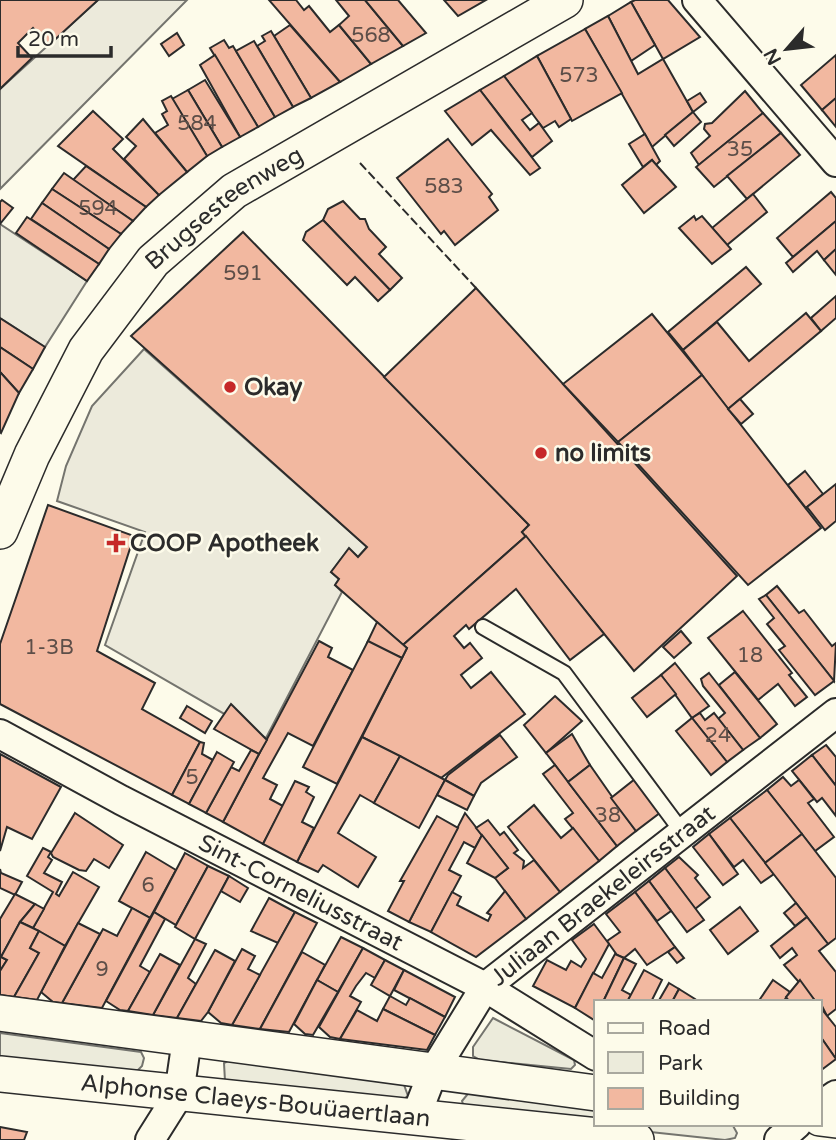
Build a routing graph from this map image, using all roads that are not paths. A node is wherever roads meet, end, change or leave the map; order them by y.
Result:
1 (565, 0) edge
2 (697, 0) edge
3 (836, 162) edge
4 (0, 531) edge
5 (483, 627) dead end
6 (836, 713) edge
7 (0, 734) edge
8 (683, 833) junction
9 (485, 988) junction
10 (0, 1013) edge
11 (187, 1039) junction
12 (594, 1055) edge
13 (433, 1072) junction
14 (0, 1074) edge
15 (594, 1093) edge
16 (179, 1094) junction
17 (416, 1116) junction
18 (795, 1126) edge
19 (627, 1139) edge
20 (150, 1140) edge
21 (779, 1140) edge

1 - 4 street, Brugsesteenweg
2 - 3 street
5 - 8 lane
6 - 8 street, Juliaan Braekeleirsstraat
7 - 9 street, Sint-Corneliusstraat
8 - 9 street, Juliaan Braekeleirsstraat
9 - 12 street, Sint-Corneliusstraat
9 - 13 street, Juliaan Braekeleirsstraat
10 - 11 street, Alphonse Claeys-Bouüaertlaan
11 - 13 street, Alphonse Claeys-Bouüaertlaan
11 - 16 street
13 - 15 street, Alphonse Claeys-Bouüaertlaan
13 - 17 street, Juliaan Braekeleirsstraat
14 - 16 street, Alphonse Claeys-Bouüaertlaan
16 - 17 street, Alphonse Claeys-Bouüaertlaan
16 - 20 street
17 - 19 street, Alphonse Claeys-Bouüaertlaan
18 - 21 street

